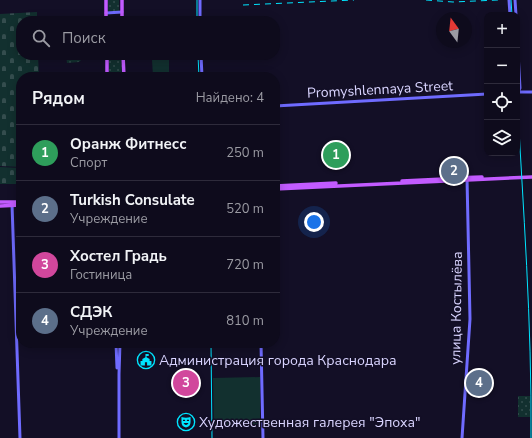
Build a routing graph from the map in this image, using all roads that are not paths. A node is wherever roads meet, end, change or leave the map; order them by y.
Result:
1 (106, 0) edge
2 (122, 0) edge
3 (200, 0) edge
4 (509, 0) edge
5 (515, 0) edge
6 (122, 12) junction
7 (510, 12) edge
8 (516, 12) edge
9 (106, 13) joint
10 (122, 16) edge
11 (200, 16) edge
12 (518, 48) edge
13 (107, 60) edge
14 (123, 60) edge
15 (201, 60) edge
16 (107, 72) edge
17 (124, 72) edge
18 (202, 72) edge
19 (520, 84) edge
20 (520, 88) edge
21 (520, 92) edge
22 (524, 92) junction
23 (532, 92) edge
24 (484, 94) edge
25 (280, 106) edge
26 (532, 176) edge
27 (467, 179) junction
28 (280, 187) edge
29 (0, 202) edge
30 (16, 203) edge
31 (12, 204) junction
32 (16, 204) edge
33 (0, 206) edge
34 (16, 321) edge
35 (17, 348) edge
36 (116, 348) edge
37 (120, 348) edge
38 (261, 348) edge
39 (20, 438) edge
40 (119, 438) edge
41 (263, 438) edge
42 (462, 438) edge

1 - 9 main road
2 - 6 main road
3 - 11 main road
4 - 7 main road
5 - 8 main road
6 - 9 main road
6 - 10 main road
12 - 19 main road
13 - 16 main road
14 - 17 main road
15 - 18 main road
20 - 22 main road
21 - 22 main road
22 - 23 main road
24 - 25 main road, Promyshlennaya Street
26 - 27 main road
27 - 28 main road
27 - 42 main road, улица Костылёва
29 - 31 main road
30 - 31 main road
31 - 32 main road
31 - 33 main road
31 - 34 main road
35 - 39 main road
36 - 40 main road
37 - 40 main road
38 - 41 main road

